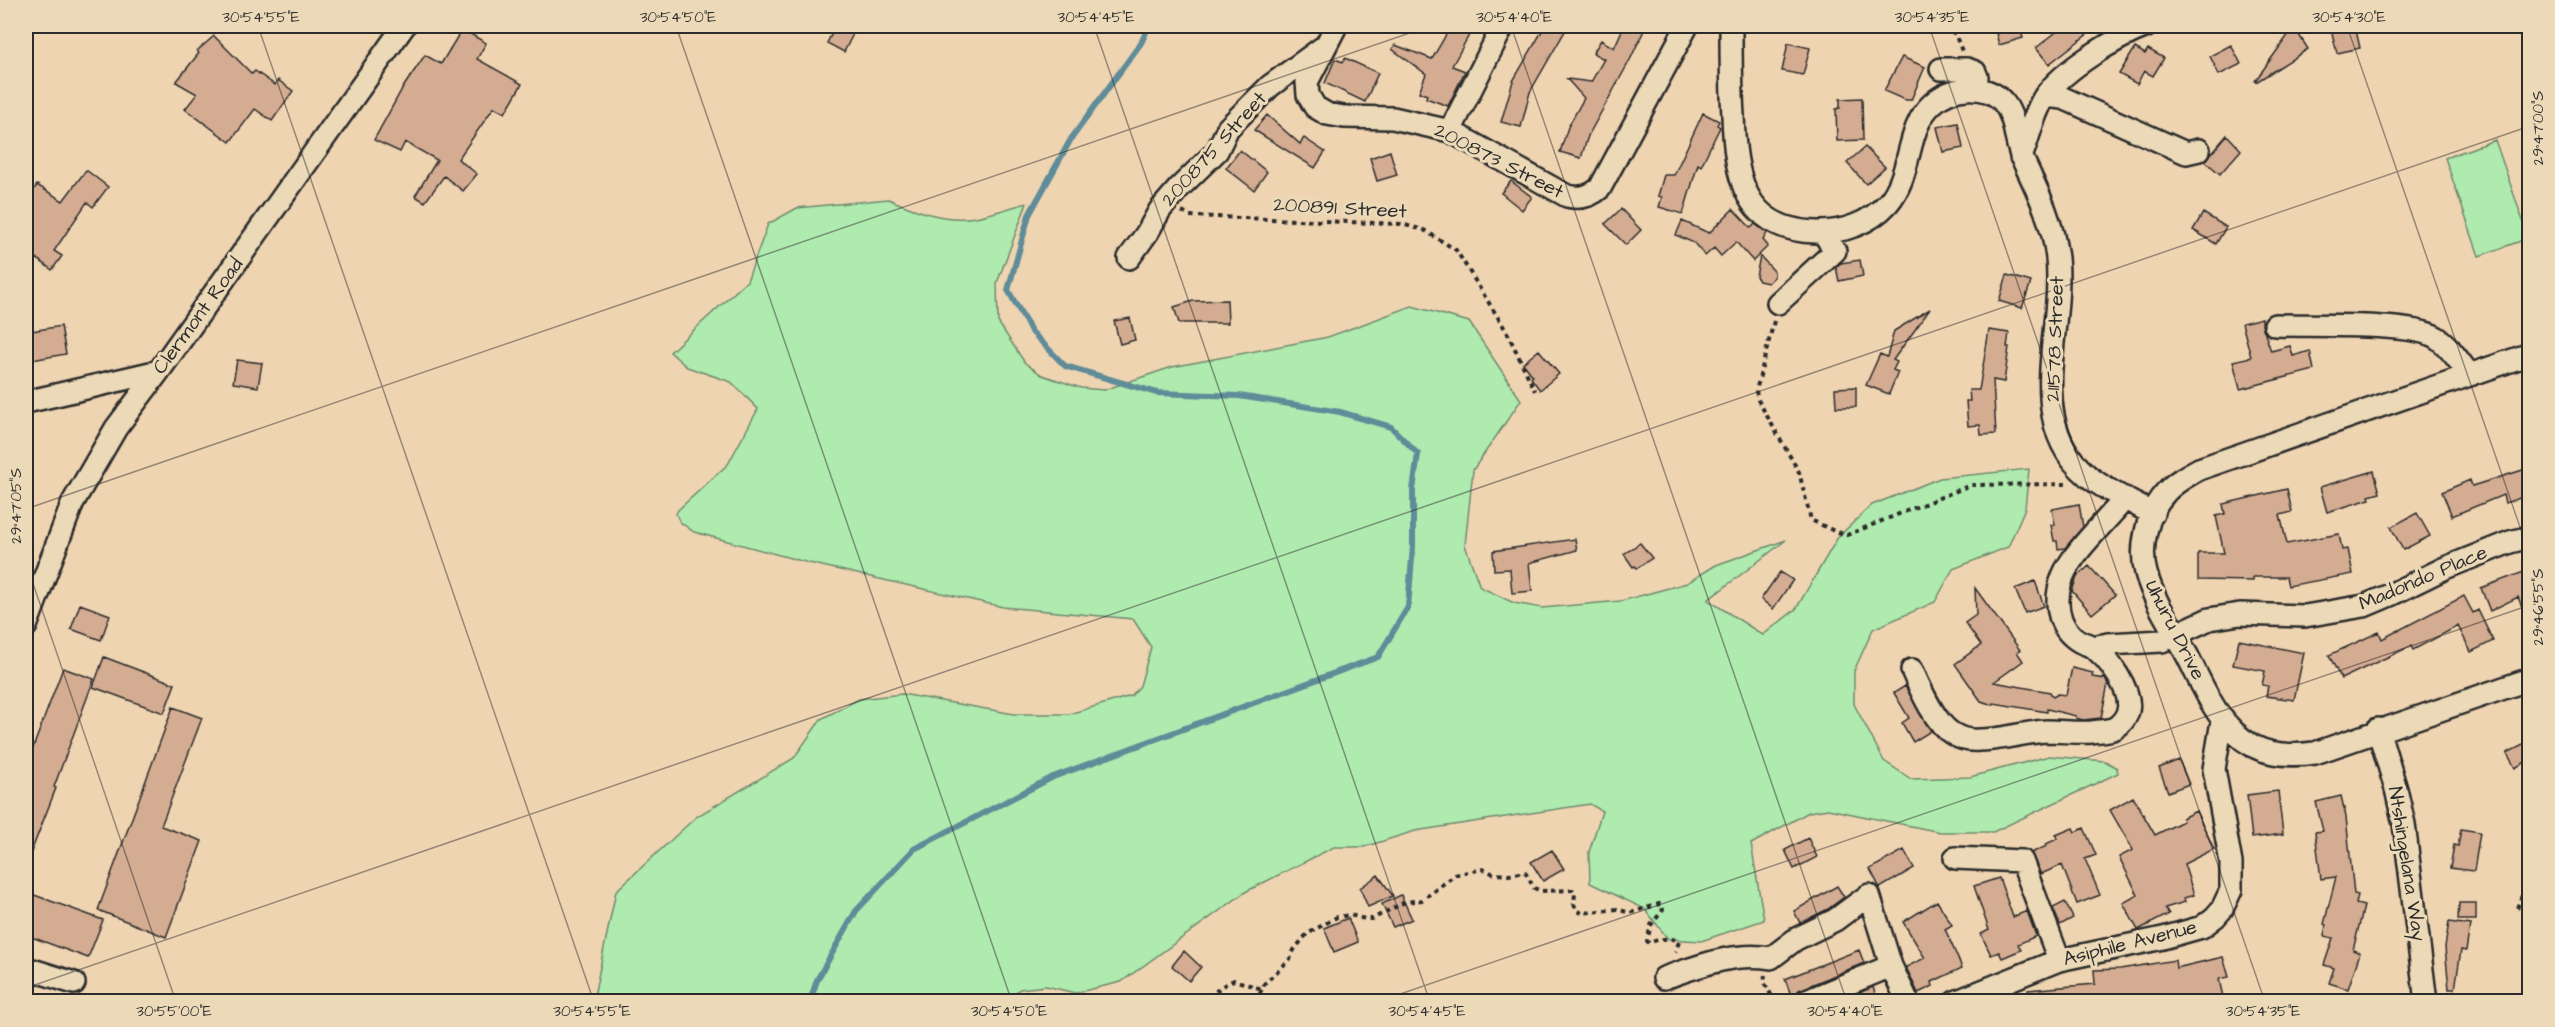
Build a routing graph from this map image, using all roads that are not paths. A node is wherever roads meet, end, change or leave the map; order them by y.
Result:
1 (404, 26) edge
2 (1336, 26) edge
3 (1503, 26) edge
4 (1687, 26) edge
5 (1731, 26) edge
6 (2147, 26) edge
7 (1323, 48) junction
8 (1941, 69) dead end
9 (1970, 79) junction
10 (2045, 96) junction
11 (1450, 131) junction
12 (2199, 150) dead end
13 (2021, 157) junction
14 (1822, 232) junction
15 (1129, 258) dead end
16 (1778, 303) road end
17 (2276, 325) dead end
18 (2529, 354) edge
19 (159, 371) junction
20 (2470, 375) junction
21 (26, 402) edge
22 (2125, 498) junction
23 (2153, 514) junction
24 (2529, 537) edge
25 (26, 626) edge
26 (2176, 635) junction
27 (2092, 647) junction
28 (1912, 670) dead end
29 (2529, 679) edge
30 (2222, 721) junction
31 (2378, 729) junction
32 (1955, 858) dead end
33 (2059, 960) junction
34 (1891, 966) junction
35 (26, 968) edge
36 (1664, 978) dead end
37 (74, 983) dead end
38 (1804, 1002) edge
39 (1908, 1002) edge
40 (1955, 1002) edge
41 (2426, 1002) edge

1 - 19 street, Clermont Road
2 - 7 street, 200875 Street
3 - 11 street
4 - 11 street, 200873 Street
5 - 14 street
6 - 10 street
7 - 11 street, 200873 Street
7 - 15 street, 200875 Street
8 - 9 street
9 - 13 street, 211578 Street
9 - 14 street
10 - 12 street
10 - 13 street
13 - 22 street, 211578 Street
14 - 16 street
17 - 20 street
18 - 20 street, Uhuru Drive
19 - 21 street
19 - 25 street, Clermont Road
20 - 23 street, Uhuru Drive
22 - 23 street, 211578 Street
22 - 27 street
23 - 26 street, Uhuru Drive
24 - 26 street, Madondo Place
26 - 27 street, Madondo Place
26 - 30 street, Uhuru Drive
27 - 28 street
29 - 31 street, Uhuru Drive
30 - 31 street, Uhuru Drive
30 - 33 street, Asiphile Avenue
31 - 41 street, Ntshingelana Way
32 - 33 street
33 - 40 street, Asiphile Avenue
34 - 36 street
34 - 38 street
34 - 39 street
35 - 37 street

